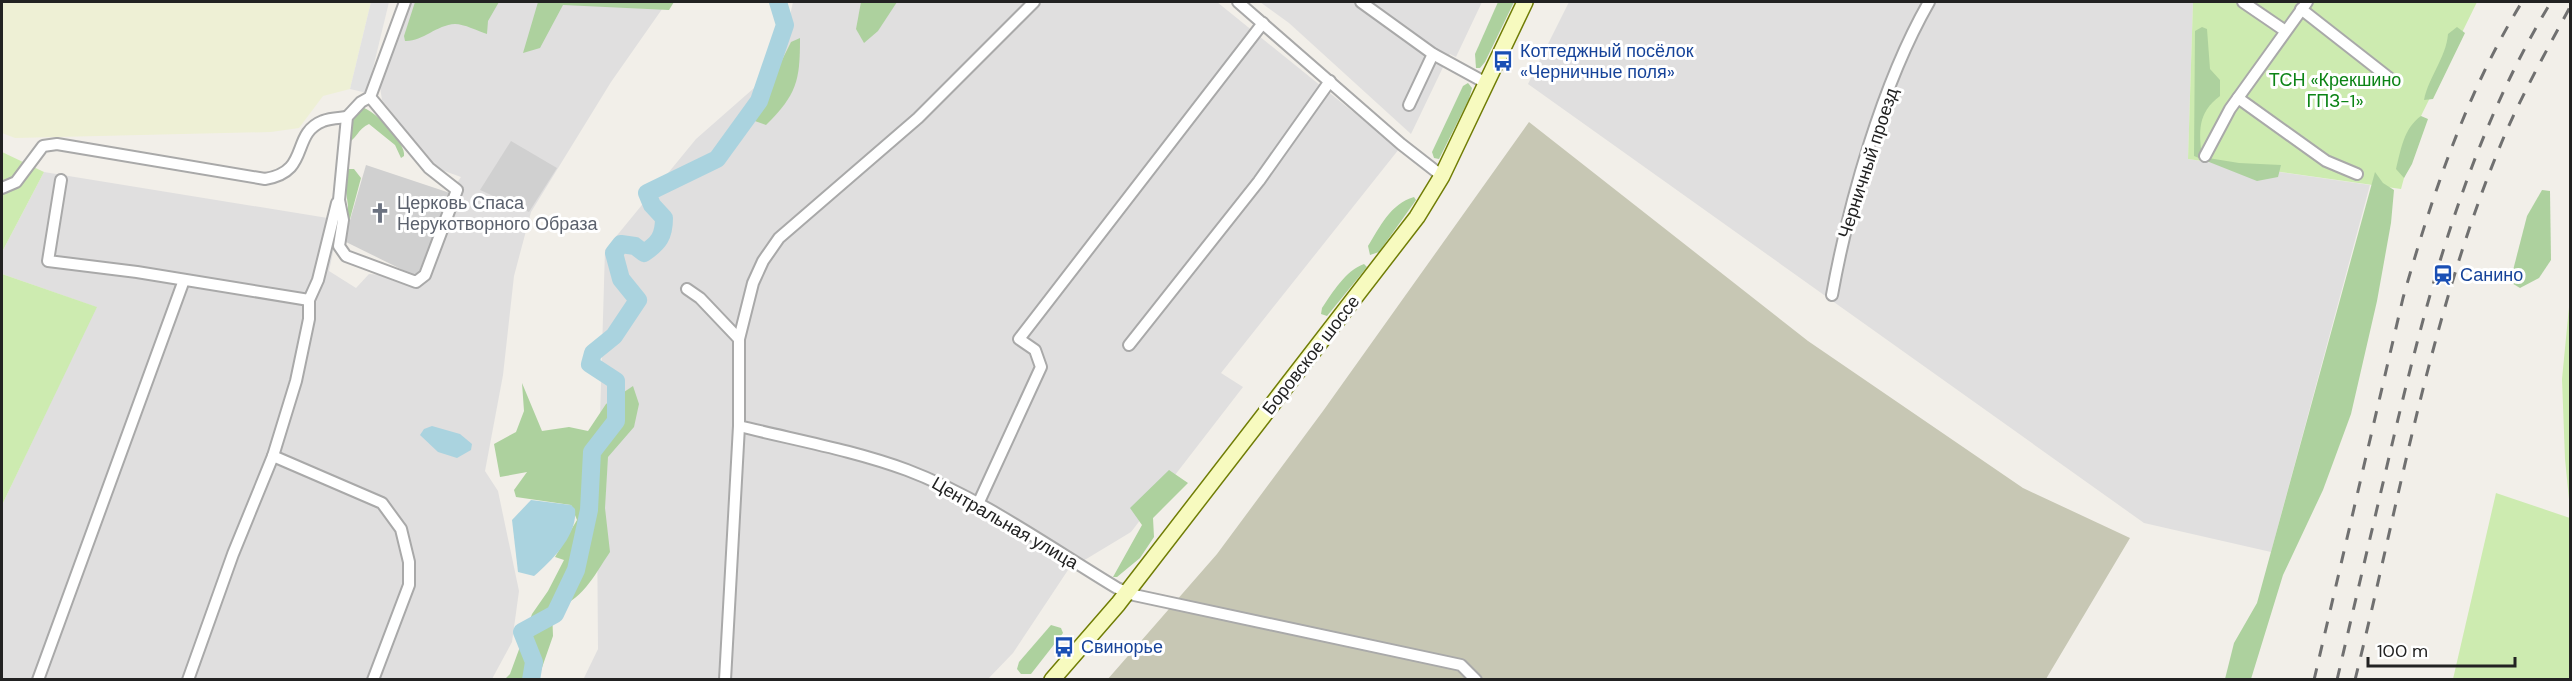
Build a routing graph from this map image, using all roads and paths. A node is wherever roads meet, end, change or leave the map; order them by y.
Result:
1 (405, 2) edge
2 (1034, 2) edge
3 (1238, 2) edge
4 (1361, 2) edge
5 (1524, 2) edge
6 (1929, 2) edge
7 (2243, 2) edge
8 (2304, 5) edge
9 (1263, 23) junction
10 (2284, 30) junction
11 (1433, 54) junction
12 (1330, 81) junction
13 (2393, 81) dead end
14 (1486, 83) junction
15 (370, 97) junction
16 (2238, 98) junction
17 (1409, 105) dead end
18 (347, 117) junction
19 (2205, 156) dead end
20 (2356, 174) dead end
21 (1442, 176) junction
22 (61, 180) dead end
23 (2, 188) edge
24 (339, 200) junction
25 (184, 280) junction
26 (687, 289) dead end
27 (1832, 295) dead end
28 (309, 300) junction
29 (740, 339) junction
30 (1130, 345) dead end
31 (739, 426) junction
32 (273, 456) junction
33 (978, 504) junction
34 (1128, 592) junction
35 (38, 680) edge
36 (188, 680) edge
37 (373, 680) edge
38 (725, 680) edge
39 (1052, 680) edge
40 (1476, 680) edge

1 - 15 street
2 - 29 street
3 - 9 street
4 - 11 street
5 - 14 main road, Боровское шоссе
6 - 27 street, Черничный проезд
7 - 10 street
8 - 10 street
8 - 13 street
9 - 12 street
9 - 33 street
10 - 16 street
11 - 14 street
11 - 17 street
12 - 21 street
12 - 30 street
14 - 21 main road, Боровское шоссе
15 - 18 street
15 - 24 street
16 - 19 street
16 - 20 street
18 - 23 street
18 - 24 street
21 - 34 main road, Боровское шоссе
22 - 25 street
24 - 28 street
25 - 28 street
25 - 35 street
26 - 29 street
28 - 32 street
29 - 31 street
31 - 33 street, Центральная улица
31 - 38 street
32 - 36 street
32 - 37 street
33 - 34 street, Центральная улица
34 - 39 main road, Боровское шоссе
34 - 40 street, Центральная улица

